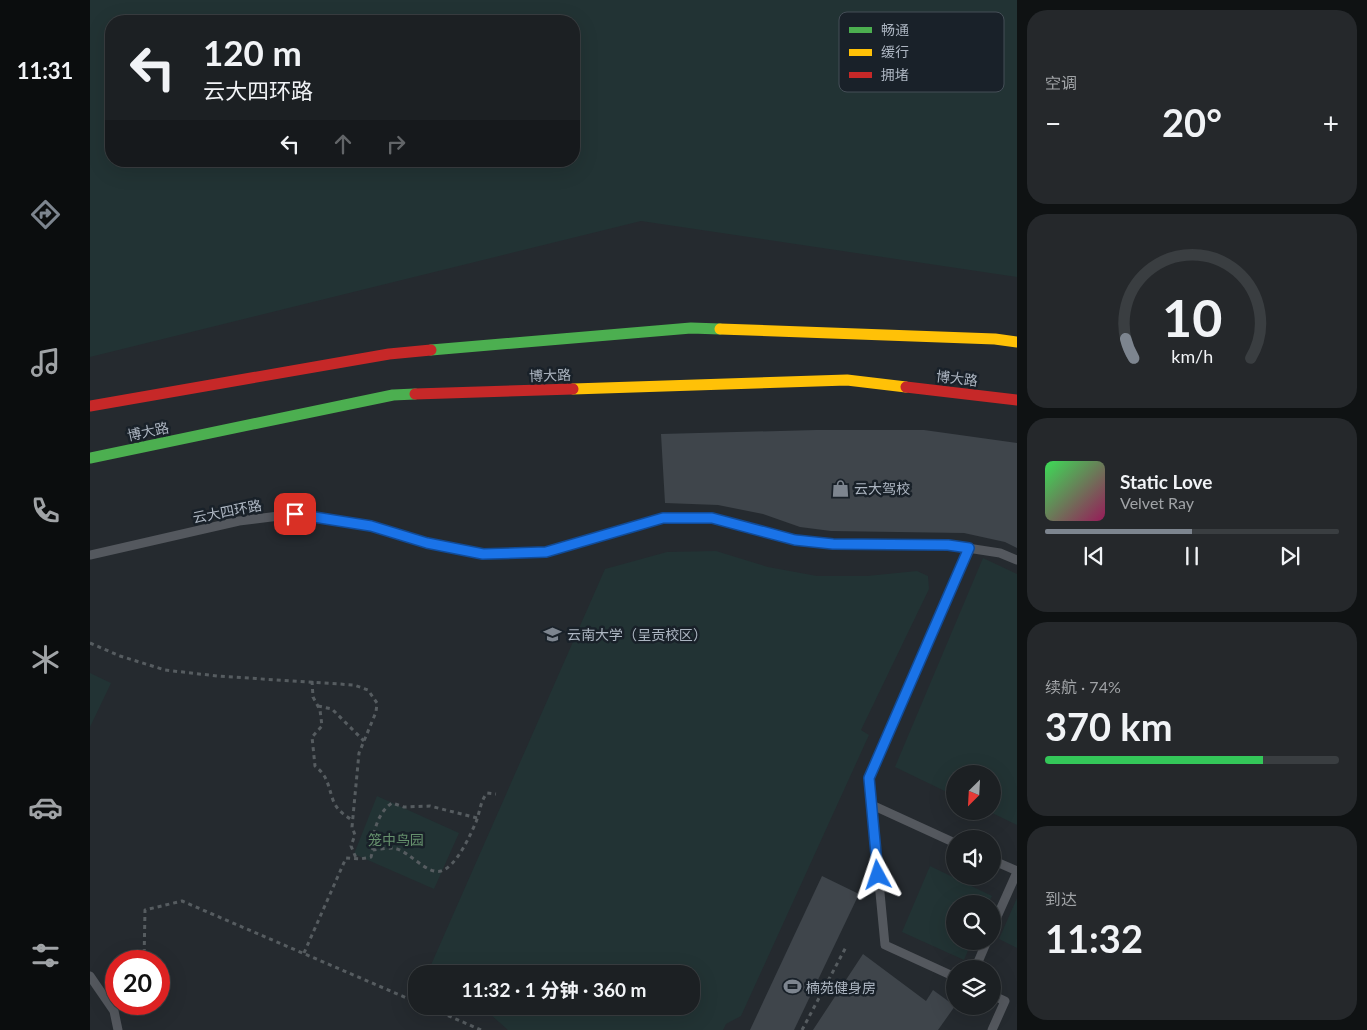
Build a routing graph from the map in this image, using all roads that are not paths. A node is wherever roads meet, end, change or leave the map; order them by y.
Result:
1 (1017, 342) edge
2 (1017, 400) edge
3 (90, 406) edge
4 (90, 458) edge
5 (969, 548) junction
6 (90, 555) edge
7 (1017, 560) edge
8 (872, 805) junction
9 (946, 839) edge
10 (1001, 864) edge
11 (1017, 872) edge
12 (1001, 908) edge
13 (946, 973) edge
14 (90, 976) edge
15 (1001, 999) edge
16 (1001, 1010) edge
17 (999, 1015) edge
18 (118, 1030) edge
19 (992, 1030) edge

1 - 3 main road
2 - 4 main road, 博大路
5 - 6 lane, 云大四环路
5 - 7 lane, 云大四环路
5 - 8 lane
8 - 9 lane
8 - 13 lane
10 - 11 lane
11 - 12 lane
14 - 18 lane
15 - 16 lane
17 - 19 lane

